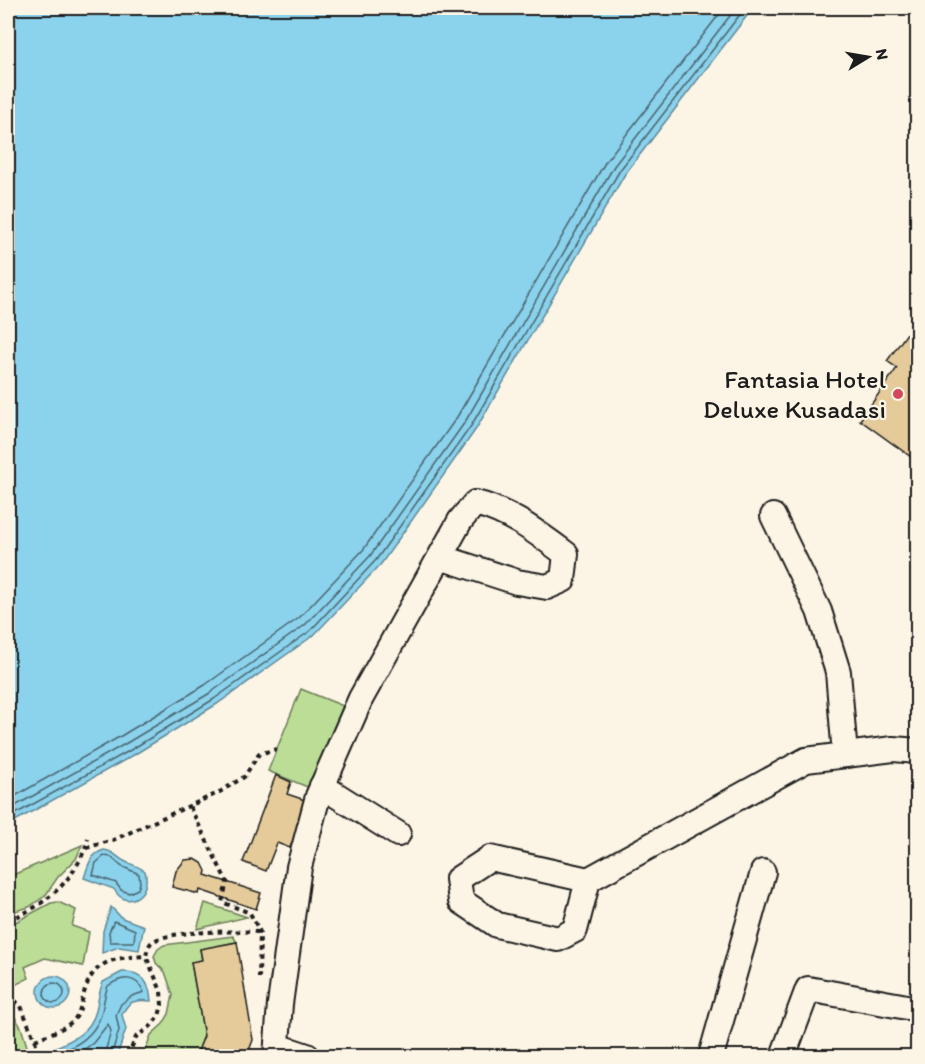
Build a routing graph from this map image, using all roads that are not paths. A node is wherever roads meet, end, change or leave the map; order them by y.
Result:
1 (773, 516) dead end
2 (440, 557) junction
3 (918, 751) edge
4 (845, 755) junction
5 (322, 786) junction
6 (398, 834) dead end
7 (763, 872) dead end
8 (588, 880) junction
9 (918, 1009) edge
10 (276, 1051) edge
11 (307, 1056) edge
12 (711, 1056) edge
13 (783, 1056) edge

1 - 4 street
2 - 2 street
2 - 5 street
3 - 4 street
4 - 8 street
5 - 6 street
5 - 10 street
7 - 12 street
8 - 8 street
9 - 13 street
10 - 11 street

